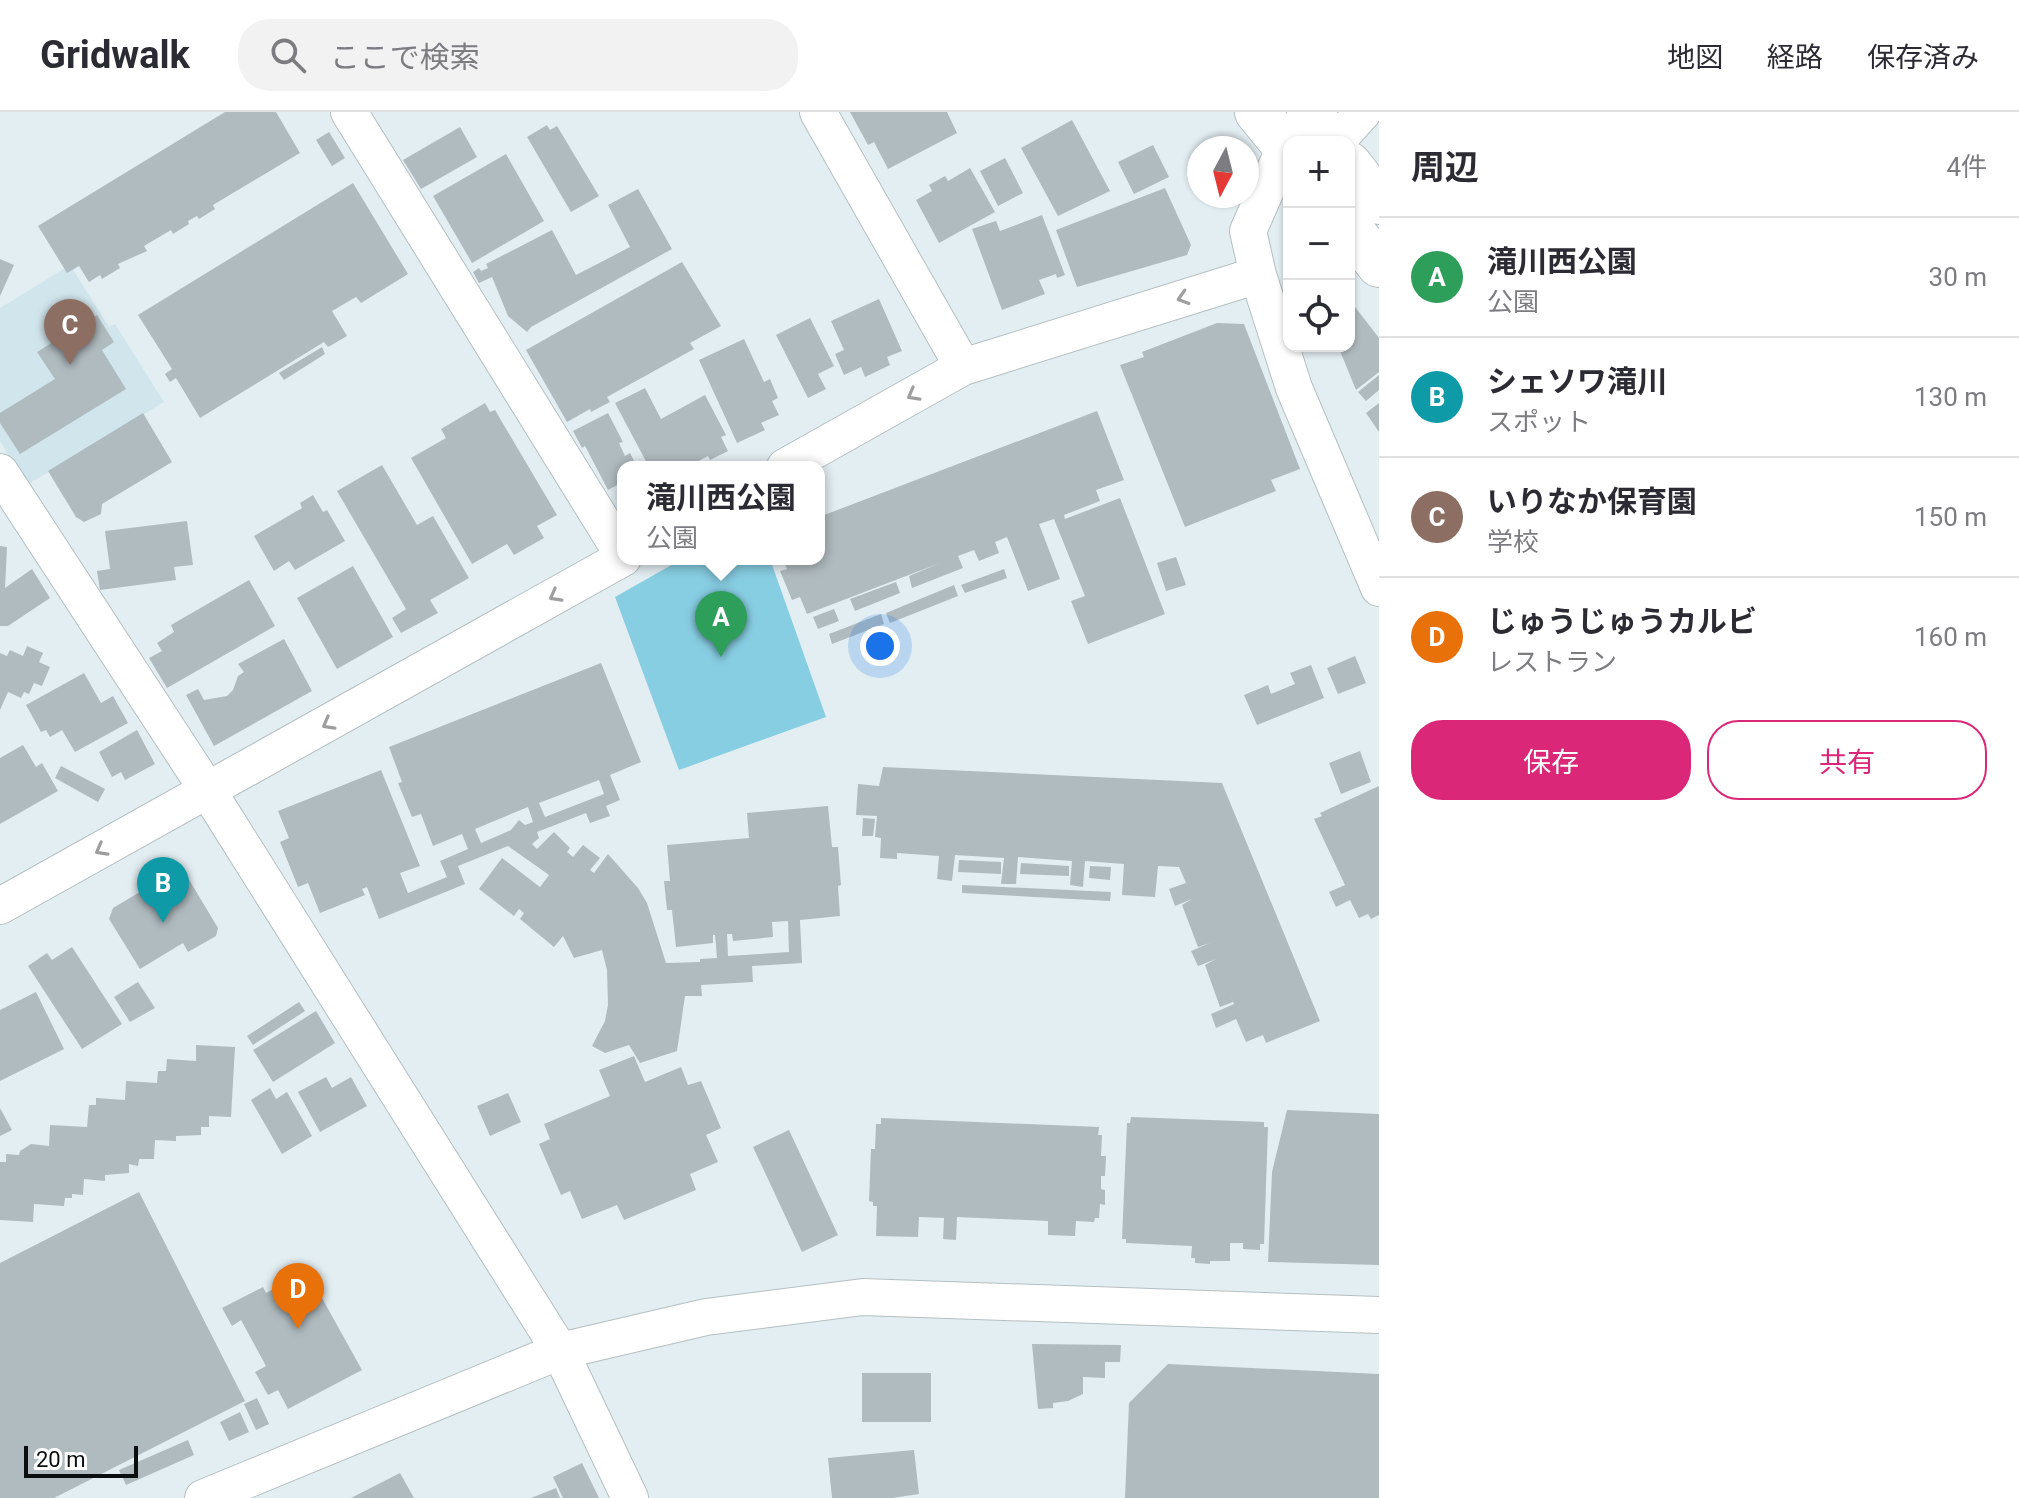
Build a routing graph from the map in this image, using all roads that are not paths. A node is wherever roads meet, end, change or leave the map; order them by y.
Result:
1 (349, 112) edge
2 (818, 112) edge
3 (1257, 112) edge
4 (1363, 112) edge
5 (1289, 136) edge
6 (1340, 136) edge
7 (1283, 159) edge
8 (1355, 172) edge
9 (1379, 202) edge
10 (1355, 235) edge
11 (1379, 265) edge
12 (1258, 275) junction
13 (963, 367) junction
14 (796, 461) edge
15 (0, 472) edge
16 (617, 547) edge
17 (617, 560) edge
18 (1379, 588) edge
19 (208, 791) junction
20 (0, 906) edge
21 (1379, 1315) edge
22 (560, 1351) junction
23 (203, 1498) edge
24 (630, 1498) edge

1 - 16 street
2 - 13 street
3 - 5 highway
4 - 6 street
7 - 12 street
8 - 9 highway
10 - 11 highway
12 -> 13 street
12 - 18 street
13 -> 14 street
15 - 19 street
17 -> 19 street
19 -> 20 street
19 - 22 street
21 - 22 street
22 - 23 street
22 - 24 street

